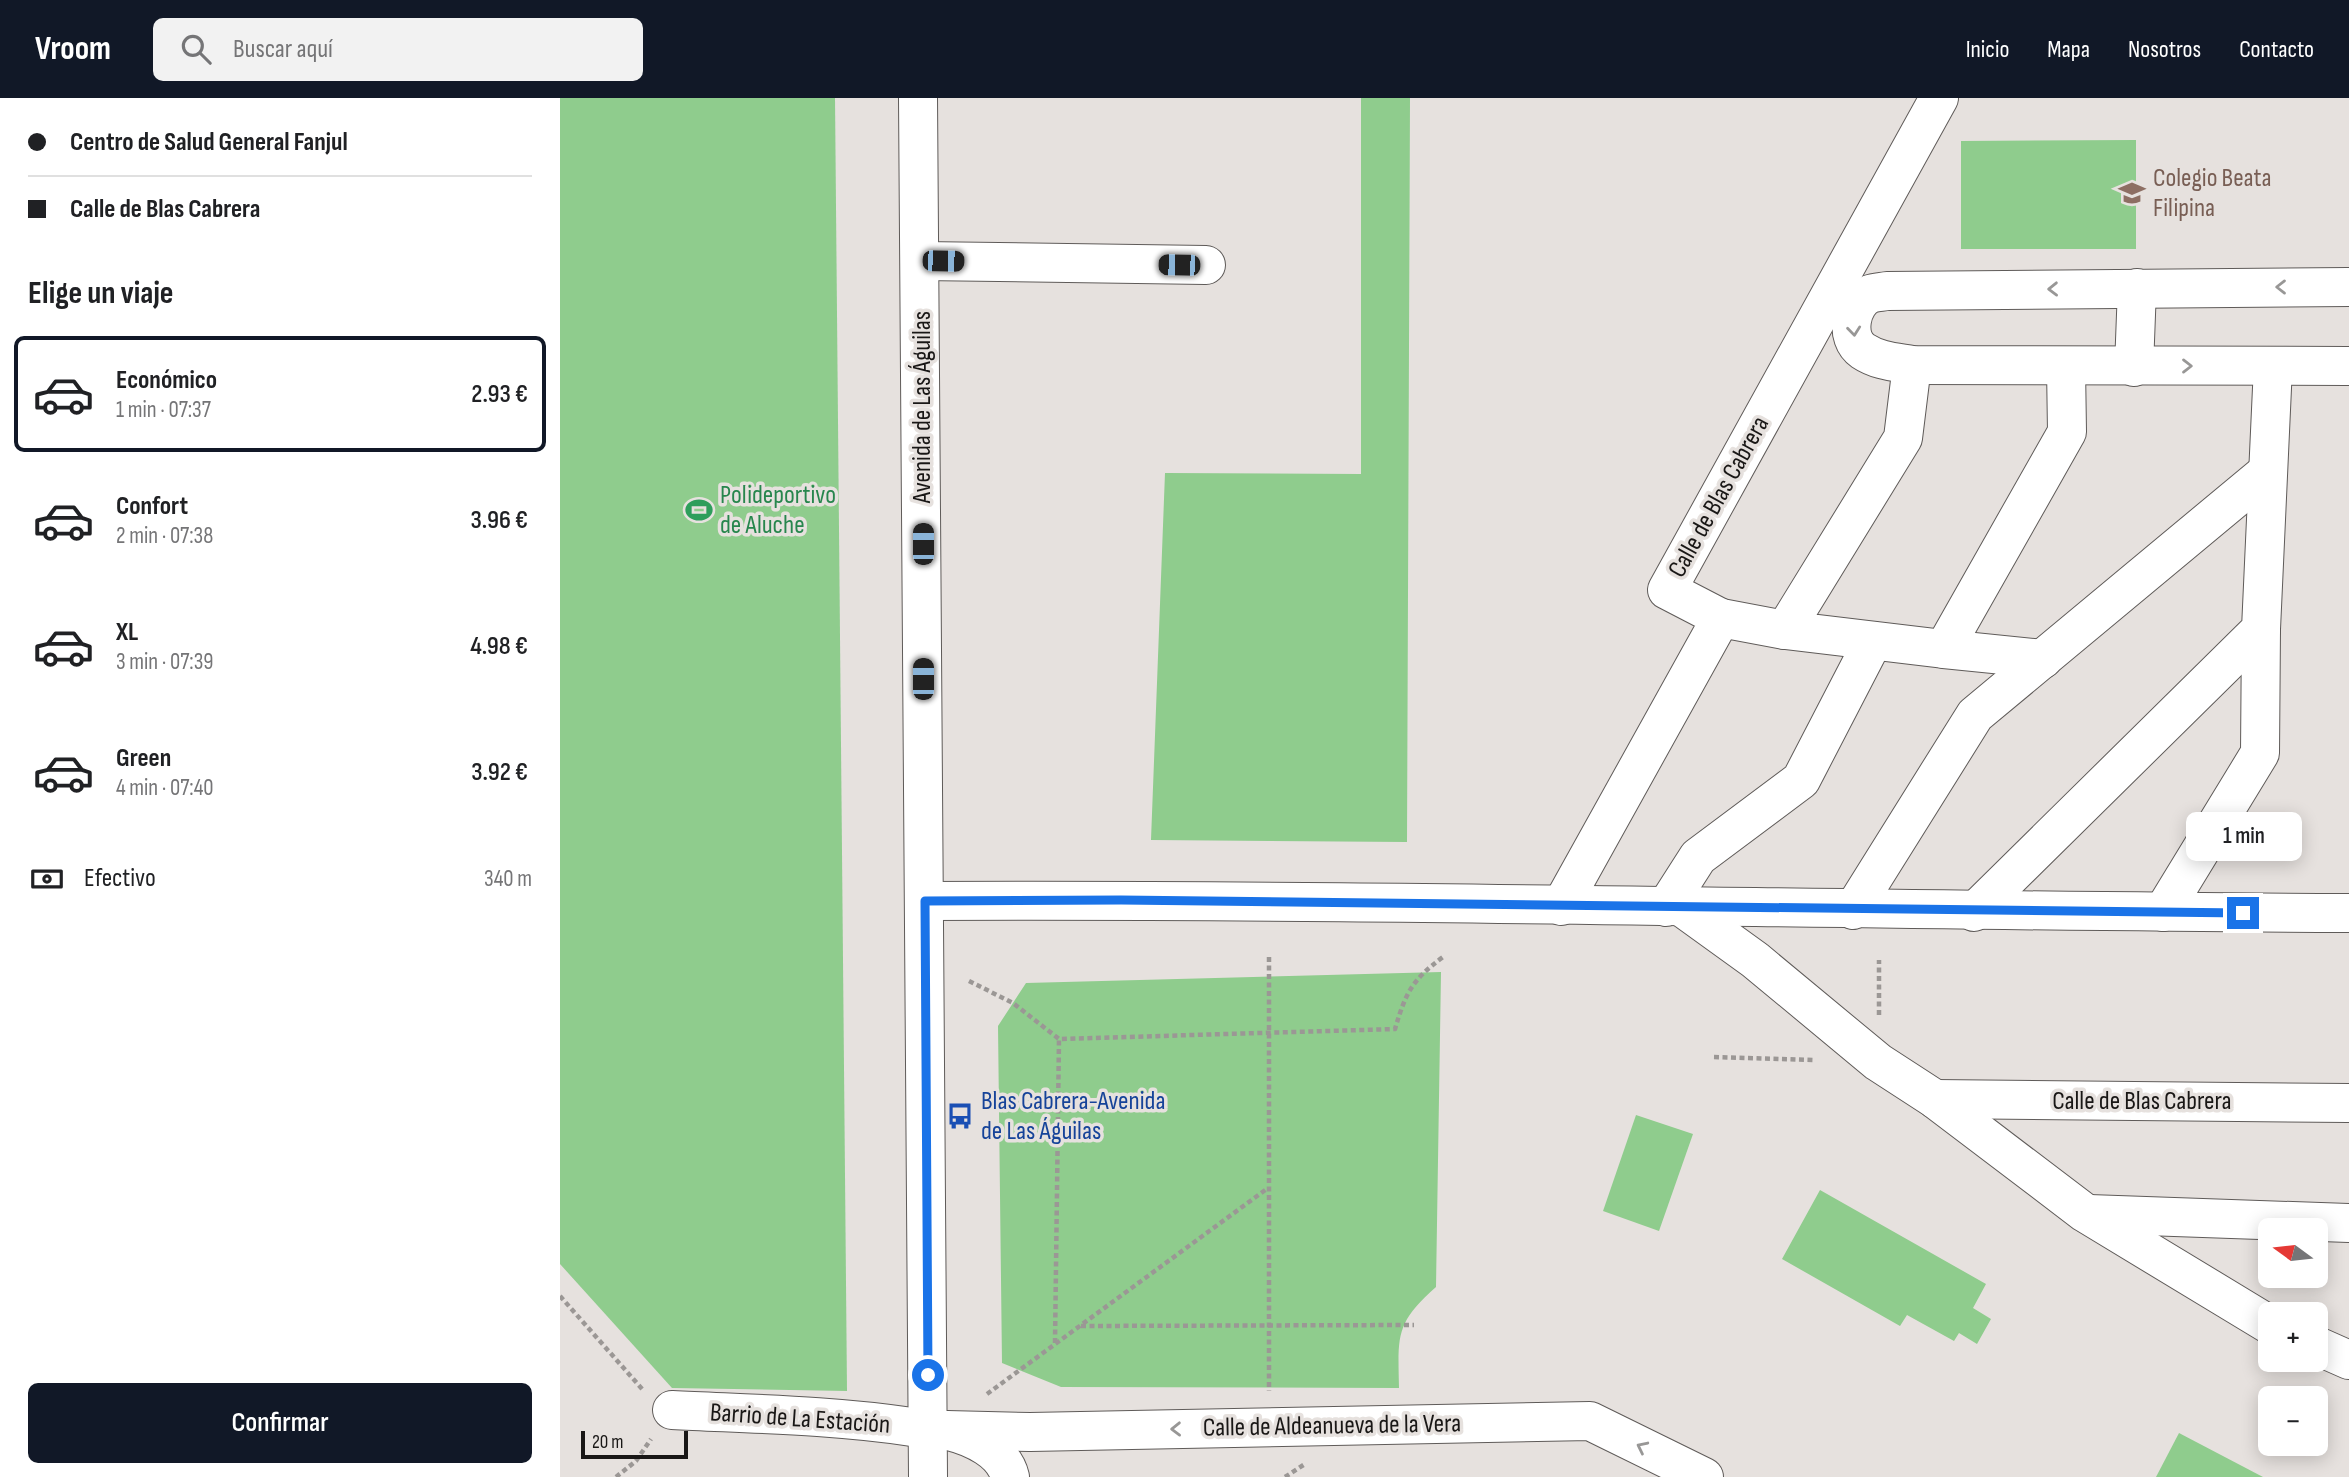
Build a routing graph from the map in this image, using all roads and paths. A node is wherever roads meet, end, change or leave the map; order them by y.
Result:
1 (918, 98) edge
2 (1939, 98) edge
3 (921, 261) junction
4 (1206, 265) dead end
5 (2349, 287) edge
6 (2137, 288) junction
7 (1912, 365) junction
8 (2134, 366) junction
9 (2273, 366) junction
10 (2349, 366) edge
11 (2066, 367) junction
12 (2267, 472) junction
13 (1721, 618) junction
14 (2261, 629) junction
15 (1785, 630) junction
16 (1873, 641) junction
17 (1944, 649) junction
18 (2043, 659) junction
19 (925, 901) junction
20 (1561, 906) junction
21 (1674, 908) junction
22 (1853, 910) junction
23 (1974, 912) junction
24 (2163, 912) junction
25 (2349, 913) edge
26 (1269, 957) dead end
27 (1443, 957) dead end
28 (969, 981) dead end
29 (1269, 1032) junction
30 (1059, 1039) junction
31 (1714, 1057) dead end
32 (1824, 1060) dead end
33 (1935, 1099) junction
34 (2349, 1102) edge
35 (1269, 1187) junction
36 (2085, 1213) junction
37 (2349, 1223) edge
38 (560, 1296) edge
39 (2258, 1318) edge
40 (1414, 1325) dead end
41 (1080, 1326) junction
42 (1269, 1326) junction
43 (1055, 1344) junction
44 (2328, 1351) edge
45 (2349, 1360) edge
46 (986, 1394) dead end
47 (1269, 1399) dead end
48 (671, 1410) junction
49 (938, 1430) junction
50 (1304, 1464) dead end
51 (616, 1477) edge
52 (928, 1477) edge
53 (1010, 1477) edge
54 (1285, 1477) edge
55 (1704, 1477) edge

1 - 3 street, Avenida de Las Águilas
2 - 13 street, Calle de Blas Cabrera
3 - 4 street
3 - 19 street, Avenida de Las Águilas
5 -> 6 street
6 -> 7 street
6 - 8 street
7 - 11 street
7 - 15 street
8 -> 9 street
8 - 11 street
9 - 10 street
9 - 12 street
11 - 17 street
12 - 14 street
12 - 18 street
13 - 15 street
13 - 20 street
14 - 23 street
14 - 24 street
15 - 16 street
16 - 17 street
16 - 21 street
17 - 18 street
18 - 22 street
19 - 20 street
19 - 49 street, Avenida de Las Águilas
20 - 21 street
21 - 22 street
21 - 33 street
22 - 23 street
23 - 24 street
24 - 25 street
26 - 29 path
27 - 29 path
28 - 30 path
29 - 30 path
29 - 35 path
30 - 43 path
31 - 32 path
33 - 34 street, Calle de Blas Cabrera
33 - 36 street
35 - 41 path
35 - 42 path
36 - 37 street
36 - 39 street
38 - 48 path
40 - 42 path
41 - 42 path
41 - 43 path
42 - 47 path
43 - 46 path
44 - 45 street
48 - 49 street, Barrio de La Estación
48 - 51 path
49 - 52 street, Avenida de Las Águilas
49 - 53 street
55 -> 49 street, Calle de Aldeanueva de la Vera
50 - 54 path

